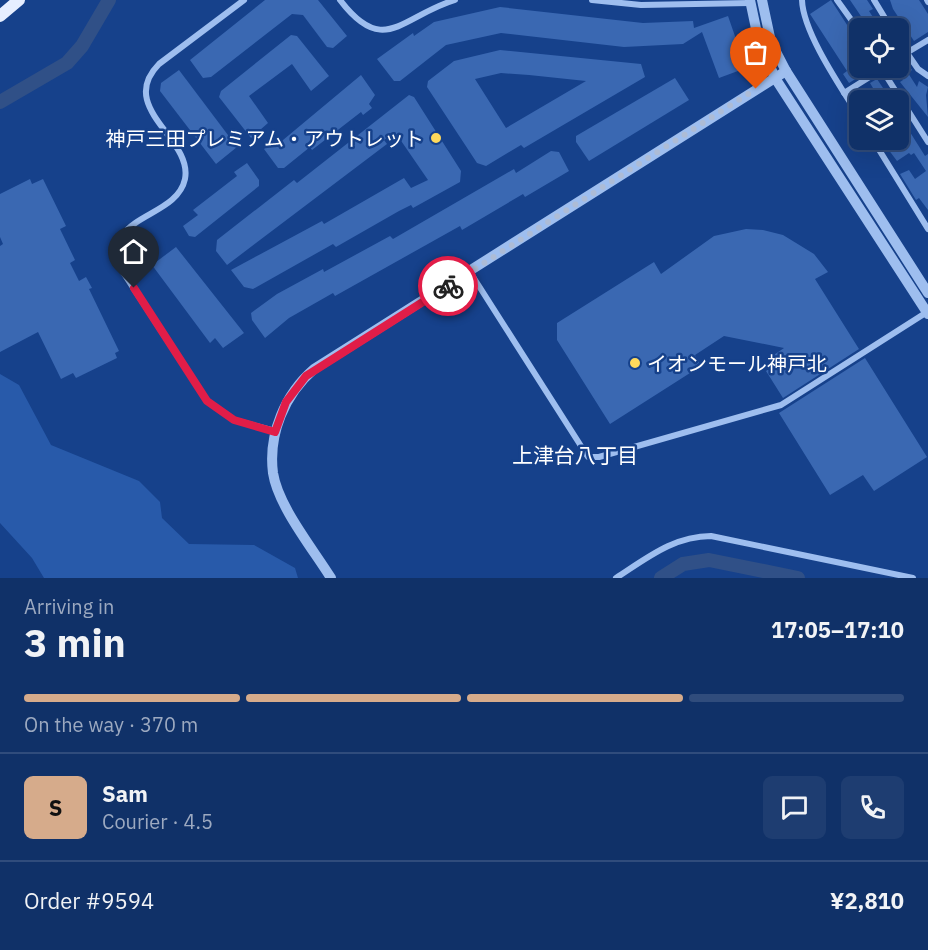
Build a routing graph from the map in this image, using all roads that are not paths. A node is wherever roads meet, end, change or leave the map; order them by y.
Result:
1 (19, 0) edge
2 (244, 0) edge
3 (340, 0) edge
4 (455, 0) edge
5 (592, 0) edge
6 (762, 0) edge
7 (802, 0) edge
8 (837, 0) edge
9 (874, 0) edge
10 (750, 2) edge
11 (0, 16) edge
12 (850, 18) edge
13 (885, 18) edge
14 (928, 39) edge
15 (909, 52) edge
16 (909, 56) edge
17 (786, 71) junction
18 (928, 76) edge
19 (774, 78) junction
20 (867, 78) edge
21 (889, 78) edge
22 (844, 93) junction
23 (849, 101) edge
24 (928, 142) edge
25 (879, 150) edge
26 (928, 229) edge
27 (470, 272) junction
28 (928, 293) edge
29 (928, 312) edge
30 (275, 432) junction
31 (331, 578) edge
32 (616, 578) edge
33 (913, 578) edge

1 - 11 main road
2 - 30 street
3 - 4 street
5 - 10 street
6 - 17 street
7 - 22 street
8 - 12 street
9 - 13 street
10 - 19 street
14 - 15 street
16 - 18 street
17 - 19 street
17 - 28 street
19 - 27 street
19 - 29 street
20 - 22 street
21 - 24 street
22 - 23 street
25 - 26 street
27 - 29 street
27 - 30 street
30 - 31 street
32 - 33 street

